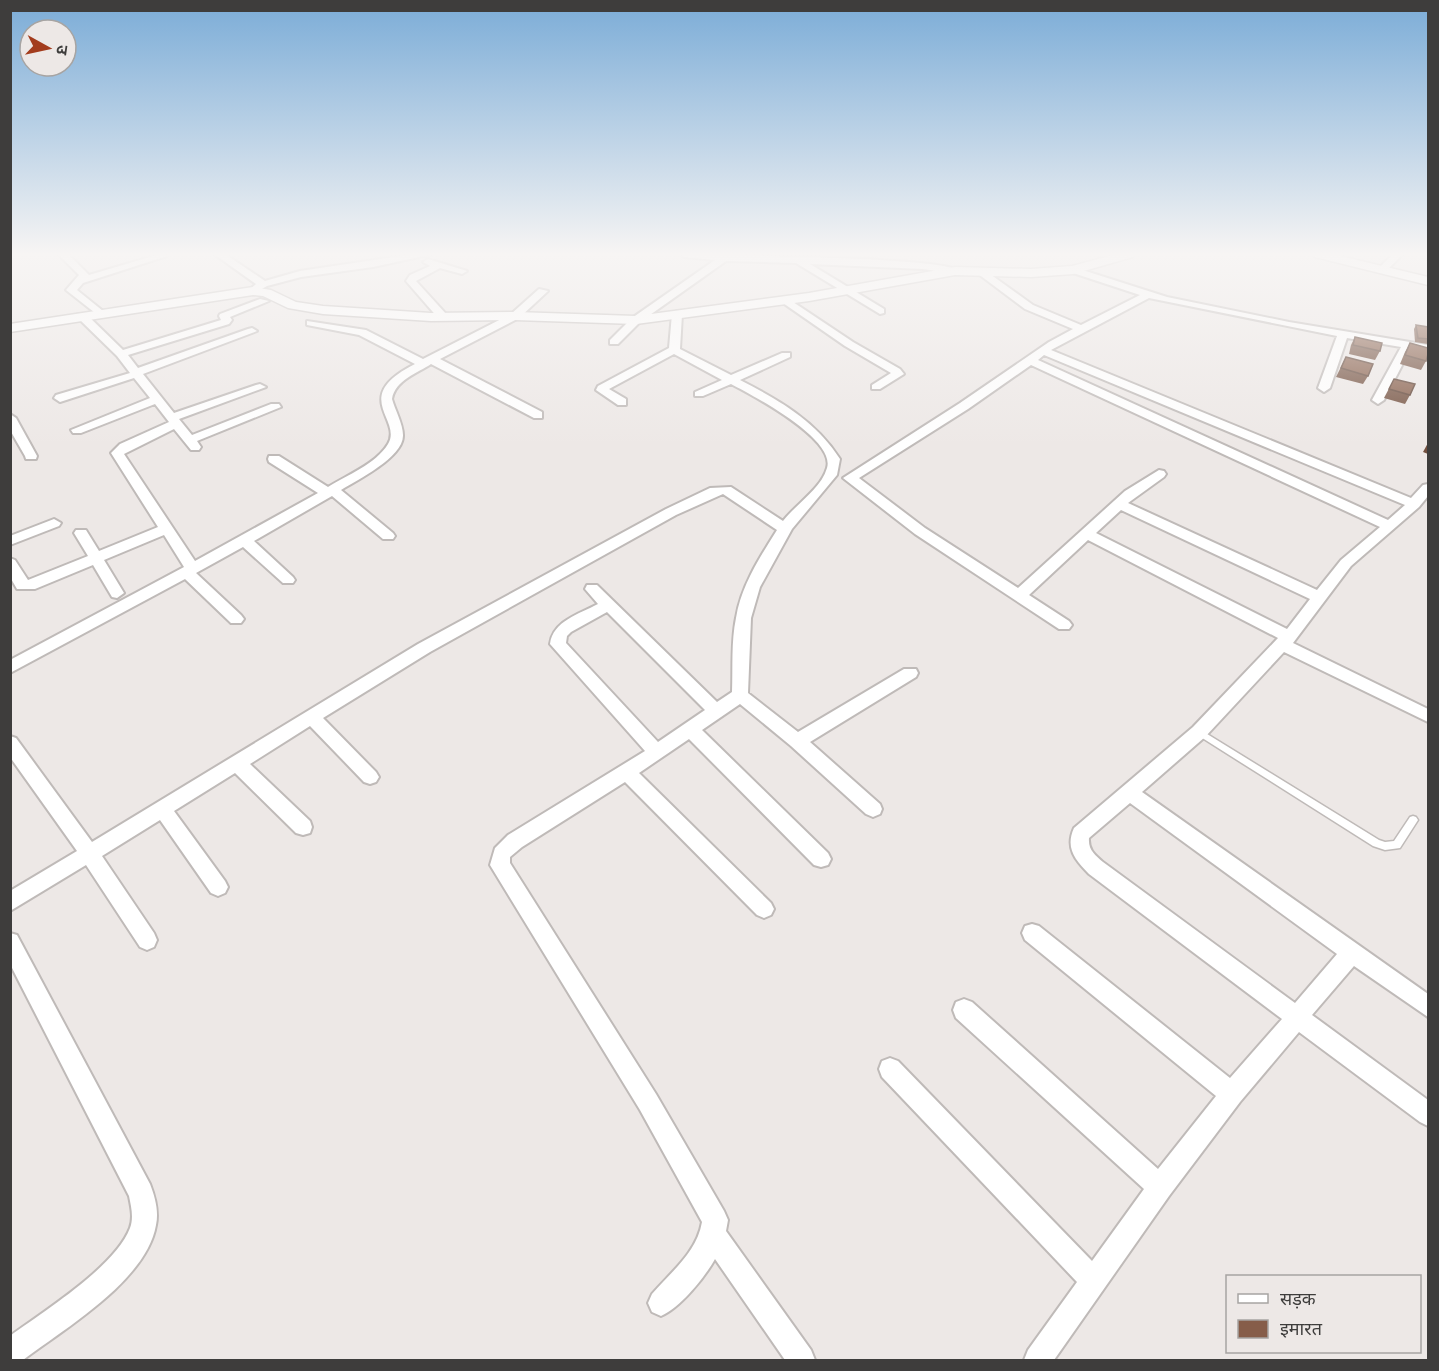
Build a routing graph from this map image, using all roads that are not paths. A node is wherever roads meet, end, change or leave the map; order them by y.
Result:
1 (70, 318) edge
2 (84, 318) edge
3 (226, 318) edge
4 (511, 318) edge
5 (575, 318) edge
6 (639, 318) edge
7 (650, 318) edge
8 (677, 318) edge
9 (812, 318) edge
10 (1055, 318) edge
11 (1103, 318) edge
12 (1251, 318) edge
13 (636, 320) junction
14 (311, 323) dead end
15 (10, 328) edge
16 (1081, 329) junction
17 (252, 331) dead end
18 (1343, 335) junction
19 (614, 342) dead end
20 (1408, 344) junction
21 (1428, 348) edge
22 (674, 350) junction
23 (1044, 351) junction
24 (121, 354) junction
25 (786, 356) dead end
26 (1030, 360) junction
27 (428, 362) junction
28 (137, 373) junction
29 (731, 380) junction
30 (260, 387) dead end
31 (876, 387) dead end
32 (1324, 388) dead end
33 (699, 394) dead end
34 (60, 398) dead end
35 (157, 399) junction
36 (1378, 400) dead end
37 (622, 402) dead end
38 (275, 407) dead end
39 (538, 415) dead end
40 (10, 418) edge
41 (173, 421) junction
42 (77, 429) dead end
43 (15, 436) edge
44 (31, 456) dead end
45 (274, 459) dead end
46 (835, 469) junction
47 (1159, 474) dead end
48 (850, 478) junction
49 (1428, 488) edge
50 (331, 491) junction
51 (1120, 504) junction
52 (1414, 504) junction
53 (54, 523) dead end
54 (1390, 526) junction
55 (167, 529) junction
56 (785, 529) junction
57 (81, 533) dead end
58 (1087, 534) junction
59 (388, 536) dead end
60 (10, 541) edge
61 (245, 541) junction
62 (97, 558) junction
63 (10, 563) edge
64 (189, 570) junction
65 (288, 580) dead end
66 (592, 589) dead end
67 (117, 593) dead end
68 (1019, 595) junction
69 (1320, 598) junction
70 (608, 605) junction
71 (236, 619) dead end
72 (1064, 625) dead end
73 (1285, 641) junction
74 (10, 667) edge
75 (910, 673) dead end
76 (740, 695) junction
77 (716, 711) junction
78 (311, 716) junction
79 (1428, 716) edge
80 (690, 729) junction
81 (1199, 732) junction
82 (797, 741) junction
83 (10, 743) edge
84 (656, 751) junction
85 (236, 762) junction
86 (627, 772) junction
87 (370, 777) dead end
88 (1130, 792) junction
89 (162, 808) junction
90 (873, 810) dead end
91 (1413, 820) dead end
92 (303, 827) dead end
93 (89, 853) junction
94 (821, 859) dead end
95 (218, 887) dead end
96 (10, 902) edge
97 (764, 909) dead end
98 (1032, 933) dead end
99 (147, 940) dead end
100 (10, 942) edge
101 (1351, 952) junction
102 (1428, 1006) edge
103 (964, 1010) dead end
104 (1299, 1016) junction
105 (890, 1070) dead end
106 (1232, 1094) junction
107 (1428, 1114) edge
108 (1160, 1187) junction
109 (714, 1236) junction
110 (1094, 1281) junction
111 (661, 1303) dead end
112 (10, 1353) edge
113 (801, 1360) edge
114 (1038, 1360) edge

1 - 15 street
2 - 24 street
3 - 24 street
4 - 27 street
5 - 13 street
6 - 13 street
7 - 13 street
8 - 22 street
9 - 31 street
10 - 16 street
11 - 16 street
12 - 18 street
13 - 19 street
14 - 27 street
16 - 23 street
17 - 28 street
18 - 20 street
18 - 32 street
20 - 21 street
20 - 36 street
22 - 29 street
22 - 37 street
23 - 26 street
23 - 52 street
24 - 28 street
25 - 29 street
26 - 48 street
26 - 54 street
27 - 39 street
27 - 50 street
28 - 34 street
28 - 35 street
29 - 33 street
29 - 46 street
30 - 41 street
35 - 41 street
35 - 42 street
38 - 41 street
40 - 43 street
41 - 55 street
43 - 44 street
45 - 50 street
46 - 48 street
46 - 56 street
47 - 51 street
48 - 68 street
49 - 52 street
50 - 59 street
50 - 61 street
51 - 58 street
51 - 69 street
52 - 54 street
53 - 60 street
54 - 69 street
55 - 62 street
55 - 64 street
56 - 76 street
56 - 78 street
57 - 62 street
58 - 68 street
58 - 73 street
61 - 64 street
61 - 65 street
62 - 63 street
62 - 67 street
64 - 71 street
64 - 74 street
66 - 70 street
68 - 72 street
69 - 73 street
70 - 77 street
70 - 84 street
73 - 79 street
73 - 81 street
75 - 82 street
76 - 77 street
76 - 82 street
77 - 80 street
78 - 85 street
78 - 87 street
80 - 84 street
80 - 94 street
81 - 88 street
81 - 91 lane
82 - 90 street
83 - 93 street
84 - 86 street
85 - 89 street
85 - 92 street
86 - 97 street
86 - 109 street
88 - 101 street
88 - 104 street
89 - 93 street
89 - 95 street
93 - 96 street
93 - 99 street
98 - 106 street
100 - 112 street
101 - 102 street
101 - 104 street
103 - 108 street
104 - 106 street
104 - 107 street
105 - 110 street
106 - 108 street
108 - 110 street
109 - 111 street
109 - 113 street
110 - 114 street

